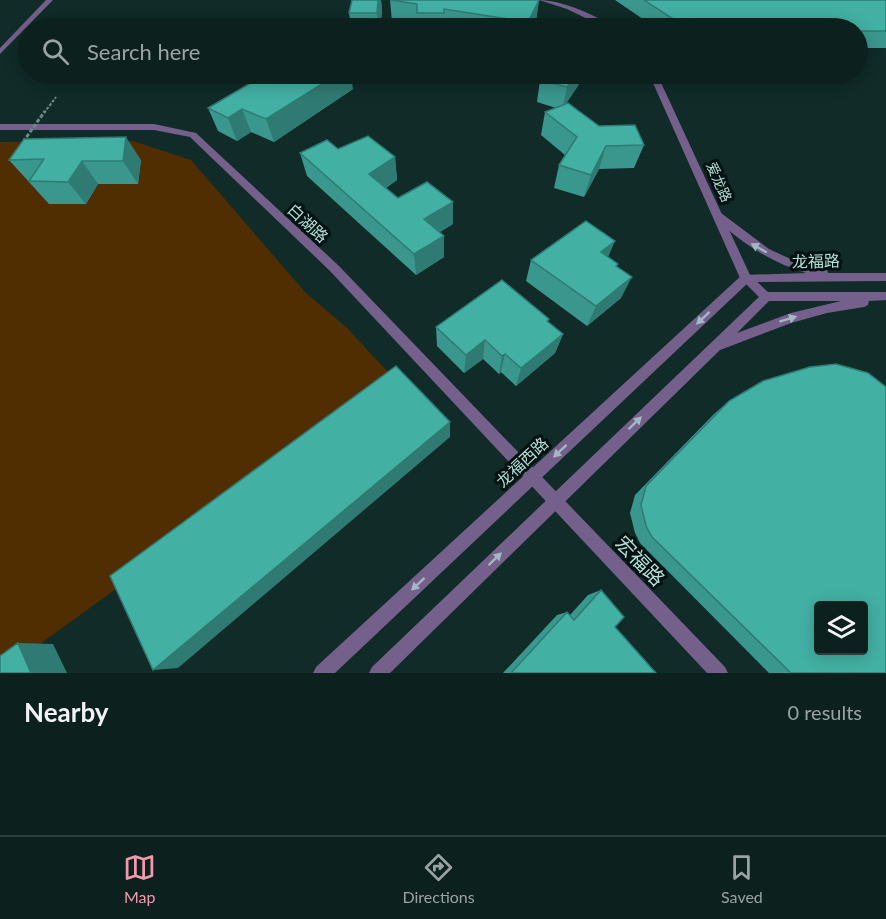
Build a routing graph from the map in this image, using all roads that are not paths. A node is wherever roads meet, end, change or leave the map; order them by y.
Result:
1 (50, 0) edge
2 (542, 0) edge
3 (33, 18) edge
4 (590, 18) edge
5 (18, 33) edge
6 (0, 52) edge
7 (658, 84) edge
8 (0, 127) edge
9 (717, 214) junction
10 (854, 277) junction
11 (886, 277) edge
12 (746, 278) junction
13 (766, 297) junction
14 (886, 297) edge
15 (714, 347) junction
16 (531, 478) junction
17 (554, 502) junction
18 (322, 673) edge
19 (378, 673) edge
20 (719, 673) edge

1 - 3 street
2 - 4 street
5 - 6 street
7 - 9 street, 爱龙路
8 - 16 street, 白湖路
10 -> 9 street
9 - 12 street, 爱龙路
10 - 11 street, 龙福路
10 - 12 street, 龙福路
12 - 13 street, 爱龙路
12 -> 16 street, 龙福西路
13 - 14 street
13 - 15 street
15 -> 14 street
17 -> 15 street
16 - 17 street, 宏福路
16 -> 18 street, 龙福西路
19 -> 17 street
17 - 20 street, 宏福路

